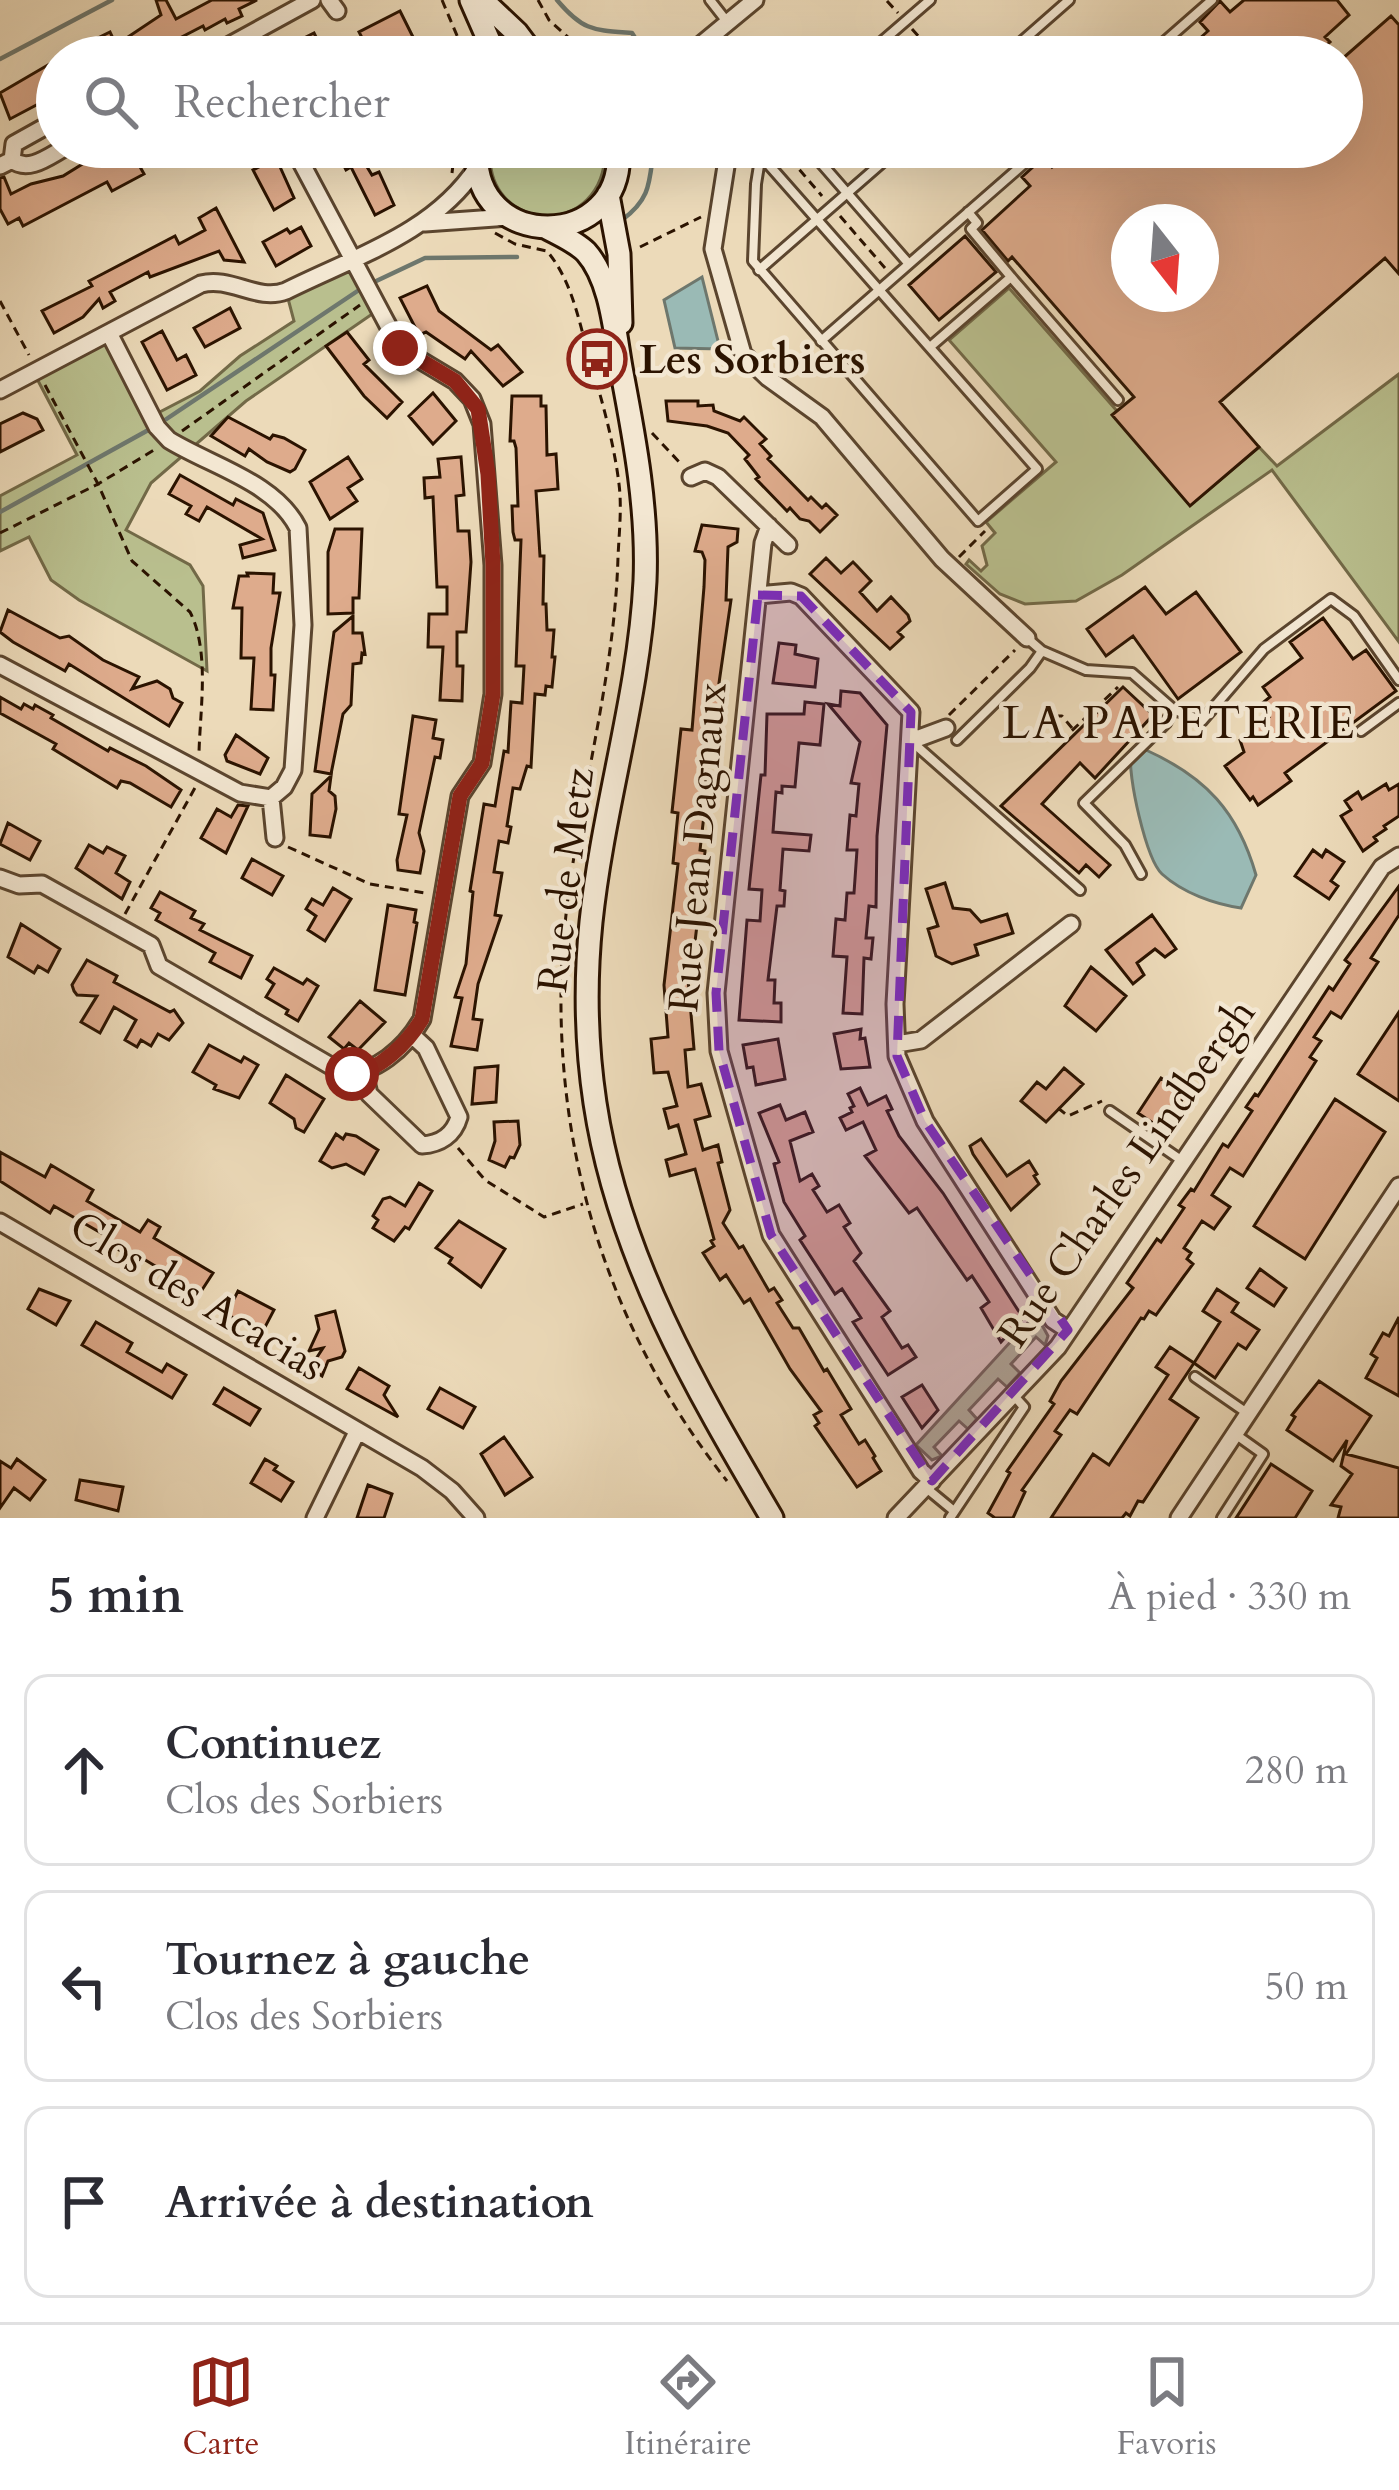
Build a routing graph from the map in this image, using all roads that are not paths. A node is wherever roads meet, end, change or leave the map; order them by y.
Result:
1 (312, 0) edge
2 (471, 0) edge
3 (482, 0) edge
4 (710, 0) edge
5 (755, 0) edge
6 (930, 0) edge
7 (1069, 0) edge
8 (1212, 0) edge
9 (728, 24) junction
10 (246, 36) edge
11 (487, 36) edge
12 (519, 36) edge
13 (713, 36) edge
14 (888, 36) edge
15 (1028, 36) edge
16 (1171, 36) edge
17 (36, 131) edge
18 (36, 162) edge
19 (6, 163) edge
20 (304, 168) edge
21 (471, 168) edge
22 (480, 168) edge
23 (617, 168) edge
24 (726, 168) edge
25 (760, 168) edge
26 (775, 168) edge
27 (826, 168) edge
28 (877, 168) edge
29 (1019, 168) edge
30 (848, 193) junction
31 (608, 195) junction
32 (968, 212) junction
33 (509, 217) junction
34 (818, 219) junction
35 (425, 223) junction
36 (548, 228) junction
37 (352, 259) junction
38 (909, 264) junction
39 (759, 270) junction
40 (1011, 277) junction
41 (879, 290) junction
42 (109, 333) junction
43 (821, 341) junction
44 (930, 347) junction
45 (609, 355) junction
46 (0, 390) edge
47 (1118, 400) dead end
48 (691, 477) dead end
49 (769, 526) junction
50 (788, 545) dead end
51 (758, 595) junction
52 (1027, 638) joint
53 (1042, 650) junction
54 (0, 665) edge
55 (1399, 680) edge
56 (1399, 704) edge
57 (1172, 709) junction
58 (1361, 731) dead end
59 (951, 734) joint
60 (911, 741) junction
61 (271, 798) junction
62 (275, 838) road end
63 (1399, 856) edge
64 (1141, 874) dead end
65 (0, 878) edge
66 (1080, 890) dead end
67 (1071, 924) dead end
68 (412, 1035) junction
69 (897, 1044) junction
70 (364, 1072) junction
71 (1110, 1111) dead end
72 (1183, 1161) junction
73 (1399, 1186) edge
74 (0, 1222) edge
75 (1068, 1330) junction
76 (1196, 1377) dead end
77 (1012, 1395) junction
78 (1248, 1414) junction
79 (357, 1432) junction
80 (1234, 1434) junction
81 (929, 1484) junction
82 (952, 1515) edge
83 (315, 1518) edge
84 (476, 1518) edge
85 (772, 1518) edge
86 (896, 1518) edge
87 (1179, 1518) edge
88 (1222, 1518) edge

1 - 10 street
2 - 11 main road
3 - 12 main road
4 - 9 lane
5 - 9 street
6 - 14 lane
7 - 15 lane
8 - 16 lane
9 - 13 street
17 - 19 street
18 - 19 street
20 - 37 street
21 - 35 street
22 - 33 main road
23 - 31 main road
24 - 52 street
25 - 39 lane
26 - 34 lane
27 - 30 lane
28 - 30 lane
29 - 32 lane
30 - 34 lane
30 - 38 lane
31 - 36 main road
31 - 45 main road, Rue de Metz
32 - 38 lane
32 - 40 lane
33 - 35 street
33 - 36 main road
34 - 39 lane
34 - 41 lane
35 - 37 street
36 - 45 main road, Rue de Metz
37 - 42 street
37 - 68 street
38 - 41 lane
39 - 43 lane
40 - 44 lane
40 - 47 lane
41 - 43 lane
41 - 44 lane
42 - 46 street
42 - 61 street
43 - 44 lane
45 - 85 main road, Rue de Metz
48 - 49 street
49 - 50 street
49 - 51 street, Rue Jean Dagnaux
51 - 60 street
51 - 81 street, Rue Jean Dagnaux
52 - 53 lane
53 - 57 lane
53 - 59 lane
54 - 61 street
55 - 57 lane
56 - 58 lane
57 - 64 lane
59 - 60 street
60 - 66 lane
60 - 69 street
61 - 62 street
63 - 72 street, Rue Charles Lindbergh
65 - 70 street
67 - 69 street
68 - 70 street
68 - 70 street
69 - 75 street
71 - 72 lane
72 - 75 street, Rue Charles Lindbergh
73 - 78 street
74 - 79 street, Clos des Acacias
75 - 77 street, Rue Charles Lindbergh
76 - 78 lane
77 - 81 street, Rue Charles Lindbergh
77 - 82 lane
78 - 80 street
79 - 83 street
79 - 84 street, Clos des Acacias
80 - 87 street
80 - 88 lane
81 - 82 lane
81 - 86 street, Rue Charles Lindbergh

